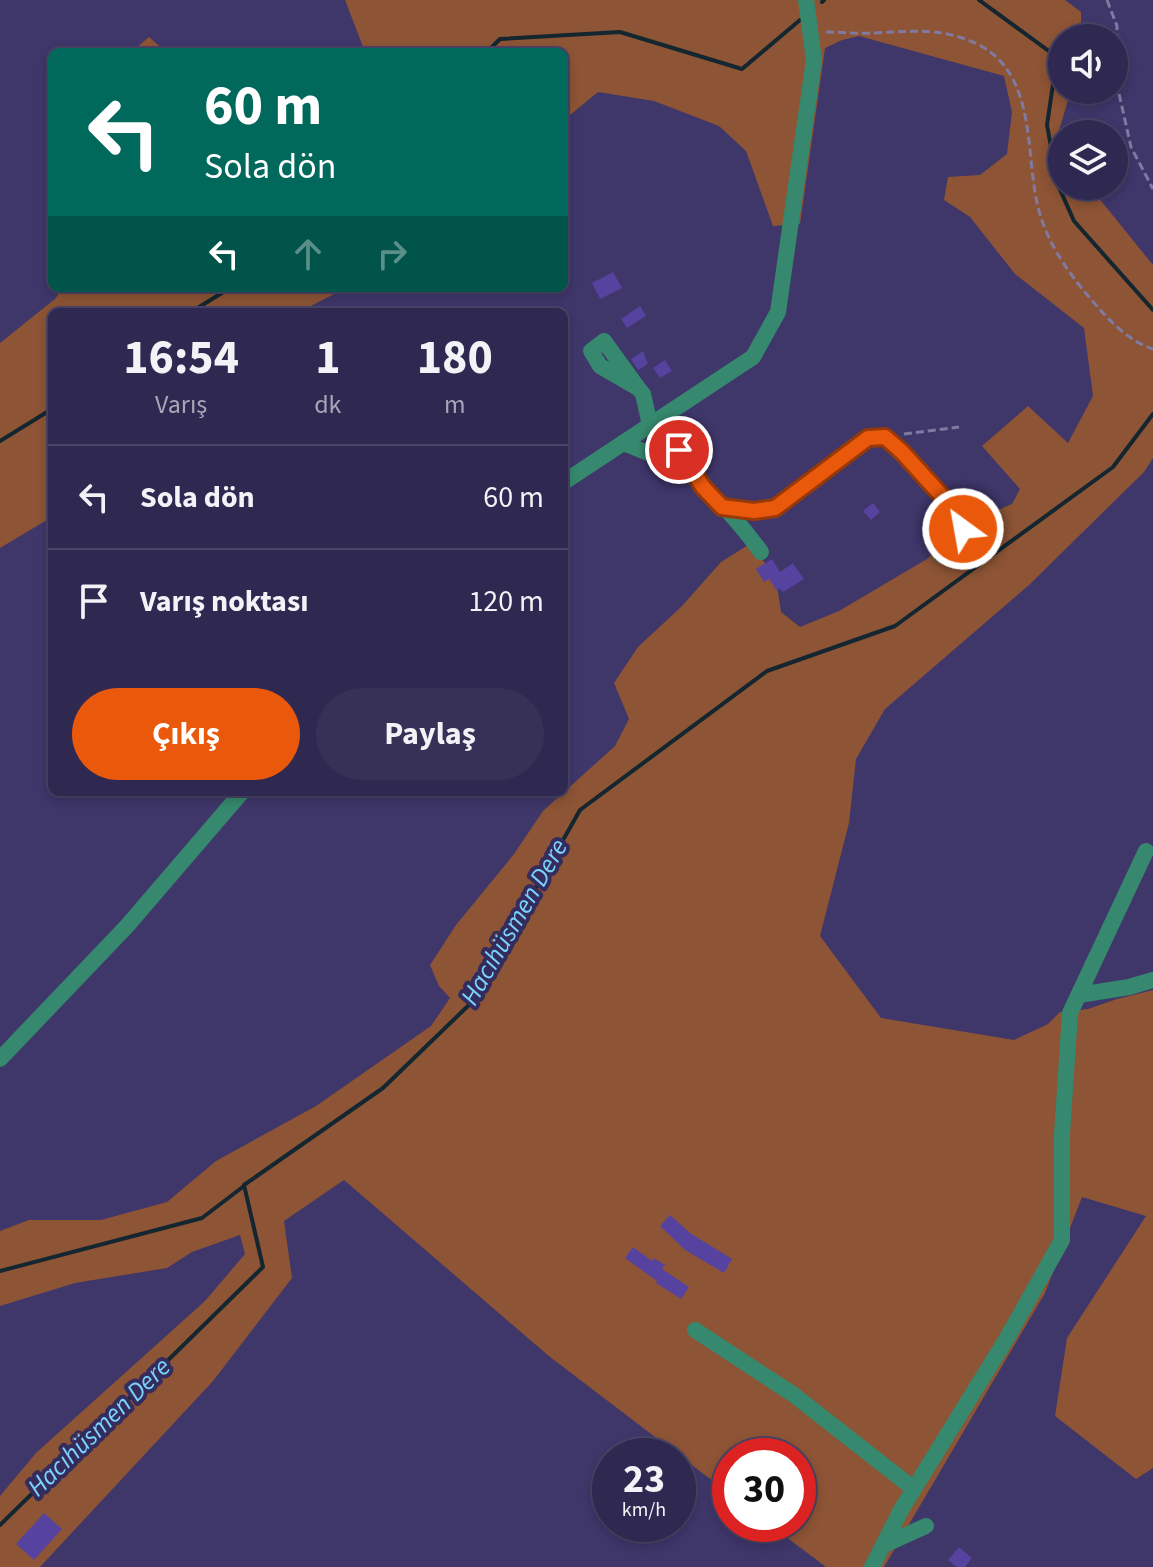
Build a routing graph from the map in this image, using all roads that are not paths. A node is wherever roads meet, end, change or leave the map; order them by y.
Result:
1 (806, 0) edge
2 (638, 388) dead end
3 (650, 425) junction
4 (623, 443) junction
5 (669, 463) junction
6 (568, 479) edge
7 (703, 487) junction
8 (722, 507) junction
9 (761, 552) dead end
10 (941, 555) dead end
11 (239, 796) edge
12 (1146, 851) dead end
13 (1153, 980) edge
14 (1079, 995) junction
15 (0, 1059) edge
16 (695, 1330) dead end
17 (914, 1489) junction
18 (926, 1526) dead end
19 (884, 1545) junction
20 (872, 1567) edge

1 - 3 street
2 - 3 street
3 - 4 street
3 - 5 street
3 - 7 street
4 - 5 street
4 - 6 street
5 - 7 street
7 - 8 street
8 - 9 street
8 - 10 street
11 - 15 street
12 - 14 street
13 - 14 street
14 - 17 street
16 - 17 street
17 - 19 street
18 - 19 street
19 - 20 street

